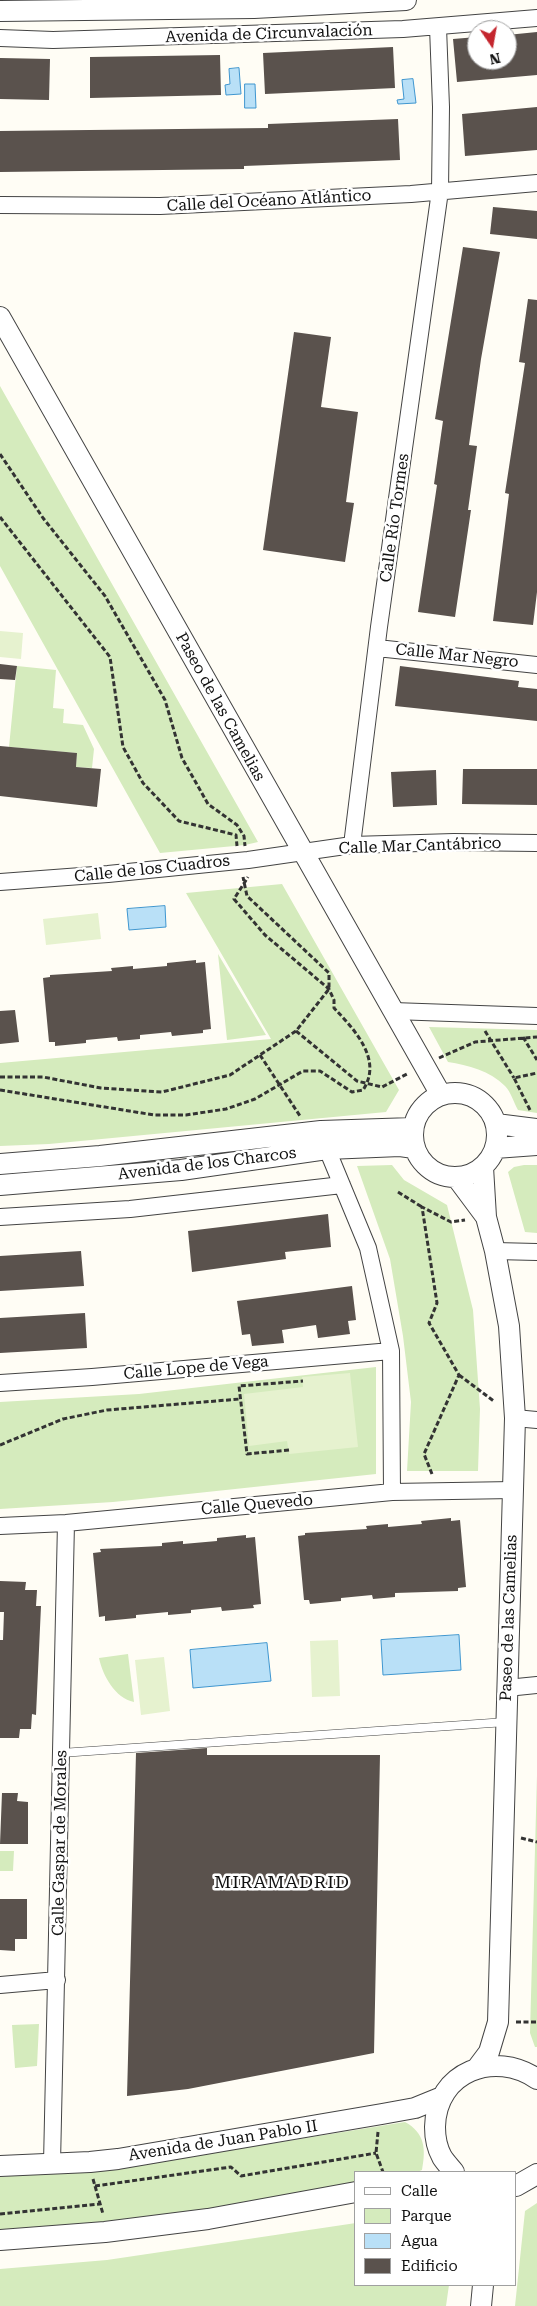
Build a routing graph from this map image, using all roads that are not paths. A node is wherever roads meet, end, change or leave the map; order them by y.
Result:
1 (406, 0) edge
2 (0, 11) edge
3 (537, 18) edge
4 (438, 27) junction
5 (0, 38) edge
6 (537, 183) edge
7 (440, 191) junction
8 (0, 205) edge
9 (0, 317) edge
10 (0, 344) edge
11 (377, 648) junction
12 (537, 665) edge
13 (537, 844) edge
14 (352, 845) junction
15 (296, 854) junction
16 (0, 882) edge
17 (393, 1011) junction
18 (537, 1016) edge
19 (435, 1098) junction
20 (496, 1124) junction
21 (413, 1128) junction
22 (537, 1129) edge
23 (537, 1145) edge
24 (414, 1148) junction
25 (496, 1148) junction
26 (327, 1149) junction
27 (0, 1164) edge
28 (483, 1167) junction
29 (457, 1178) junction
30 (0, 1185) edge
31 (342, 1185) junction
32 (0, 1216) edge
33 (486, 1217) junction
34 (496, 1251) junction
35 (537, 1252) edge
36 (391, 1351) junction
37 (0, 1383) edge
38 (515, 1418) junction
39 (537, 1420) edge
40 (513, 1490) junction
41 (392, 1492) junction
42 (66, 1523) junction
43 (0, 1526) edge
44 (537, 1685) edge
45 (507, 1688) junction
46 (506, 1722) junction
47 (61, 1753) junction
48 (57, 1980) junction
49 (0, 1985) edge
50 (498, 2022) junction
51 (477, 2068) junction
52 (534, 2077) edge
53 (442, 2097) junction
54 (52, 2163) junction
55 (0, 2166) edge
56 (453, 2171) edge
57 (537, 2174) edge
58 (517, 2186) edge
59 (354, 2192) edge
60 (0, 2240) edge
61 (484, 2286) edge
62 (481, 2306) edge

1 - 2 street, Avenida de Circunvalación
3 - 4 street, Avenida de Circunvalación
4 - 5 street, Avenida de Circunvalación
4 - 7 street, Calle Río Tormes
6 - 7 street, Calle del Océano Atlántico
7 - 8 street, Calle del Océano Atlántico
7 - 11 street, Calle Río Tormes
9 - 15 street, Paseo de las Camelias
10 - 15 street, Paseo de las Camelias
11 - 12 street, Calle Mar Negro
11 - 14 street, Calle Río Tormes
13 - 14 street, Calle Mar Cantábrico
14 - 15 street, Calle Mar Cantábrico
15 - 16 street, Calle de los Cuadros
15 - 17 street, Paseo de las Camelias
15 - 19 street, Paseo de las Camelias
17 - 18 street
17 - 19 street, Paseo de las Camelias
19 - 20 street
19 - 21 street
20 - 22 street
20 - 25 street
21 - 24 street
21 - 27 street, Avenida de los Charcos
23 - 25 street
24 - 26 street, Avenida de los Charcos
24 - 29 street
25 - 28 street
26 - 30 street, Avenida de los Charcos
26 - 31 street
28 - 29 street
28 - 33 street
29 - 33 street
31 - 32 street
31 - 36 street
33 - 34 street, Paseo de las Camelias
34 - 35 street
34 - 38 street, Paseo de las Camelias
36 - 37 street, Calle Lope de Vega
36 - 41 street
38 - 39 street
38 - 40 street, Paseo de las Camelias
40 - 41 street, Calle Quevedo
40 - 45 street, Paseo de las Camelias
41 - 42 street, Calle Quevedo
42 - 43 street, Calle Quevedo
42 - 47 street, Calle Gaspar de Morales
44 - 45 street
45 - 46 street, Paseo de las Camelias
46 - 47 lane
46 - 50 street, Paseo de las Camelias
47 - 48 street, Calle Gaspar de Morales
48 - 49 street
48 - 54 street, Calle Gaspar de Morales
50 - 51 street, Paseo de las Camelias
50 - 52 street, Paseo de las Camelias
51 - 52 street
51 - 53 street
53 - 54 street, Avenida de Juan Pablo II
53 - 56 street
54 - 55 street, Avenida de Juan Pablo II
57 - 58 street
59 - 60 street
61 - 62 street

